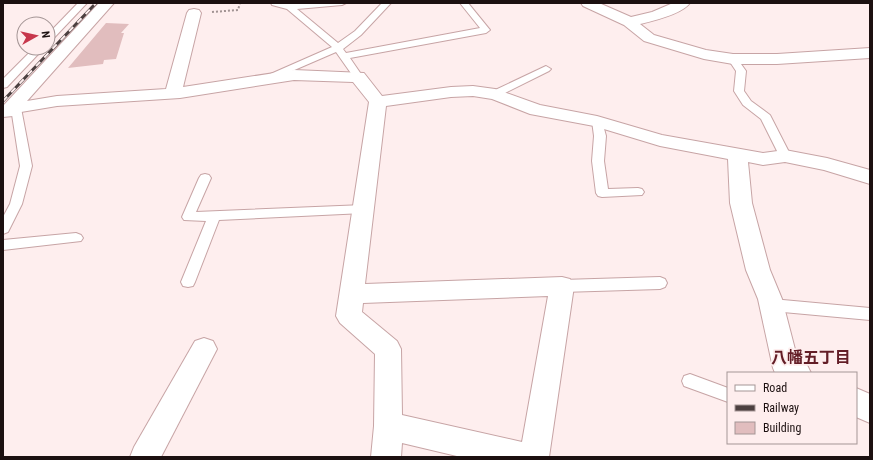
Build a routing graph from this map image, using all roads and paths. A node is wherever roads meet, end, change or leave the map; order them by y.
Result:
1 (83, 3) edge
2 (107, 3) edge
3 (240, 3) edge
4 (275, 3) edge
5 (342, 3) edge
6 (387, 3) edge
7 (464, 3) edge
8 (588, 3) edge
9 (683, 3) edge
10 (290, 7) junction
11 (194, 13) joint
12 (629, 22) junction
13 (56, 30) edge
14 (338, 48) junction
15 (870, 53) edge
16 (31, 56) edge
17 (345, 56) junction
18 (733, 59) junction
19 (546, 69) dead end
20 (358, 77) junction
21 (269, 78) junction
22 (3, 85) edge
23 (173, 93) junction
24 (495, 94) junction
25 (378, 102) junction
26 (8, 111) edge
27 (597, 121) junction
28 (738, 156) junction
29 (785, 156) junction
30 (205, 178) dead end
31 (868, 179) edge
32 (638, 192) dead end
33 (364, 209) junction
34 (214, 216) junction
35 (3, 229) edge
36 (76, 238) dead end
37 (3, 245) edge
38 (188, 282) dead end
39 (660, 283) dead end
40 (562, 286) junction
41 (352, 294) junction
42 (772, 305) junction
43 (870, 314) edge
44 (204, 349) dead end
45 (789, 371) edge
46 (690, 381) dead end
47 (727, 395) edge
48 (857, 402) edge
49 (870, 410) edge
50 (388, 426) junction
51 (145, 457) edge
52 (386, 457) edge
53 (523, 457) edge
54 (534, 457) edge

1 - 13 lane
2 - 26 street
3 - 11 path
4 - 10 lane
5 - 10 lane
6 - 14 lane
7 - 17 lane
8 - 12 street
9 - 12 street
10 - 14 lane
11 - 23 street
12 - 18 street
14 - 17 lane
14 - 21 lane
15 - 18 street
16 - 22 lane
17 - 20 lane
18 - 29 lane
19 - 24 lane
20 - 21 street
20 - 25 street
21 - 23 street
23 - 26 street
24 - 25 street
24 - 27 street
25 - 33 street
26 - 35 lane
27 - 28 street
27 - 32 lane
28 - 29 street
28 - 42 street
29 - 31 street
30 - 34 lane
33 - 34 lane
33 - 41 street
34 - 38 lane
36 - 37 lane
39 - 40 lane
40 - 41 street
40 - 54 street
41 - 50 street
42 - 43 lane
42 - 45 street
44 - 51 street
46 - 47 lane
48 - 49 street
50 - 52 street
50 - 53 street

